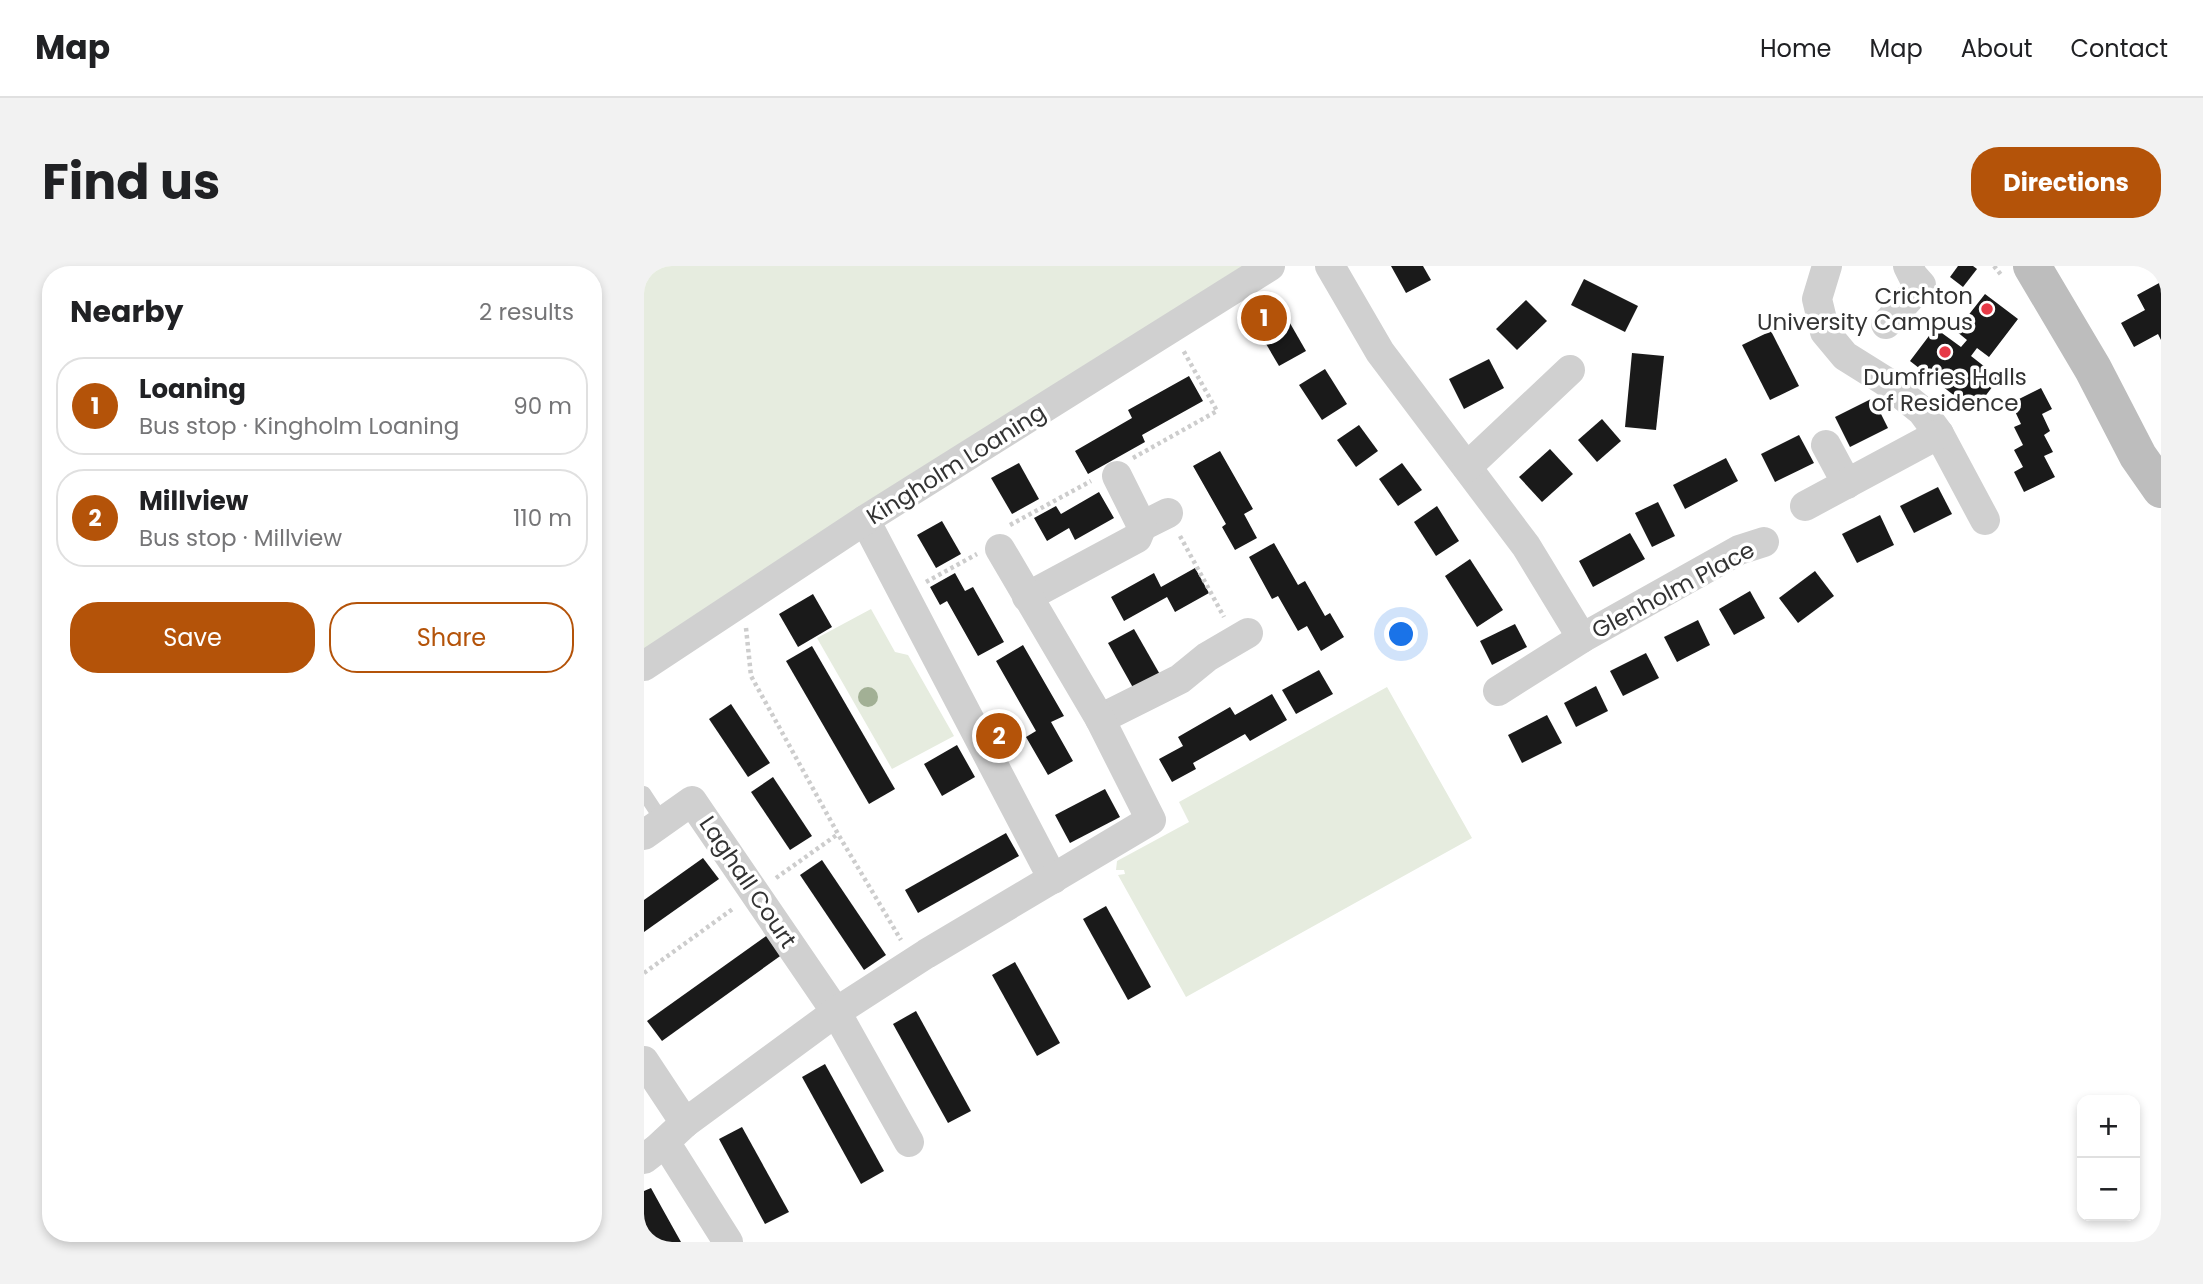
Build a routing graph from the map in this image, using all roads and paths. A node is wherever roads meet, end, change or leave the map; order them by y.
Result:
1 (1270, 266) edge
2 (1330, 266) edge
3 (1827, 266) edge
4 (1908, 266) edge
5 (2032, 266) edge
6 (1886, 324) dead end
7 (1170, 328) junction
8 (1570, 370) dead end
9 (1939, 434) junction
10 (1826, 445) dead end
11 (1467, 467) junction
12 (1113, 472) junction
13 (1847, 484) junction
14 (2161, 489) edge
15 (1805, 506) dead end
16 (865, 520) junction
17 (1155, 520) junction
18 (1985, 520) dead end
19 (998, 542) junction
20 (1764, 542) dead end
21 (904, 594) junction
22 (1027, 597) junction
23 (743, 601) junction
24 (1242, 636) joint
25 (1582, 638) junction
26 (644, 666) edge
27 (1499, 691) dead end
28 (1100, 719) junction
29 (644, 793) edge
30 (654, 828) edge
31 (1054, 879) junction
32 (914, 962) junction
33 (836, 1012) junction
34 (644, 1061) edge
35 (665, 1141) edge
36 (909, 1142) dead end
37 (728, 1242) edge

1 - 7 street, Kingholm Loaning
2 - 11 street, Glenholm Place
3 - 9 street
4 - 6 street
5 - 14 main road
7 - 12 path
7 - 16 street, Kingholm Loaning
8 - 11 street
9 - 13 street
9 - 18 street
10 - 13 street
11 - 25 street, Glenholm Place
12 - 17 street
12 - 19 path
13 - 15 street
16 - 21 street
16 - 23 street, Kingholm Loaning
17 - 22 street
17 - 24 path
19 - 21 path
19 - 22 street
20 - 25 street, Glenholm Place
21 - 31 street
22 - 28 street
23 - 26 street, Kingholm Loaning
23 - 32 path
24 - 28 street
25 - 27 street, Glenholm Place
28 - 31 street
29 - 30 lane
30 - 33 street, Laghall Court
31 - 32 street
32 - 33 street
33 - 35 street
33 - 36 street, Laghall Court
34 - 35 street
35 - 37 street

